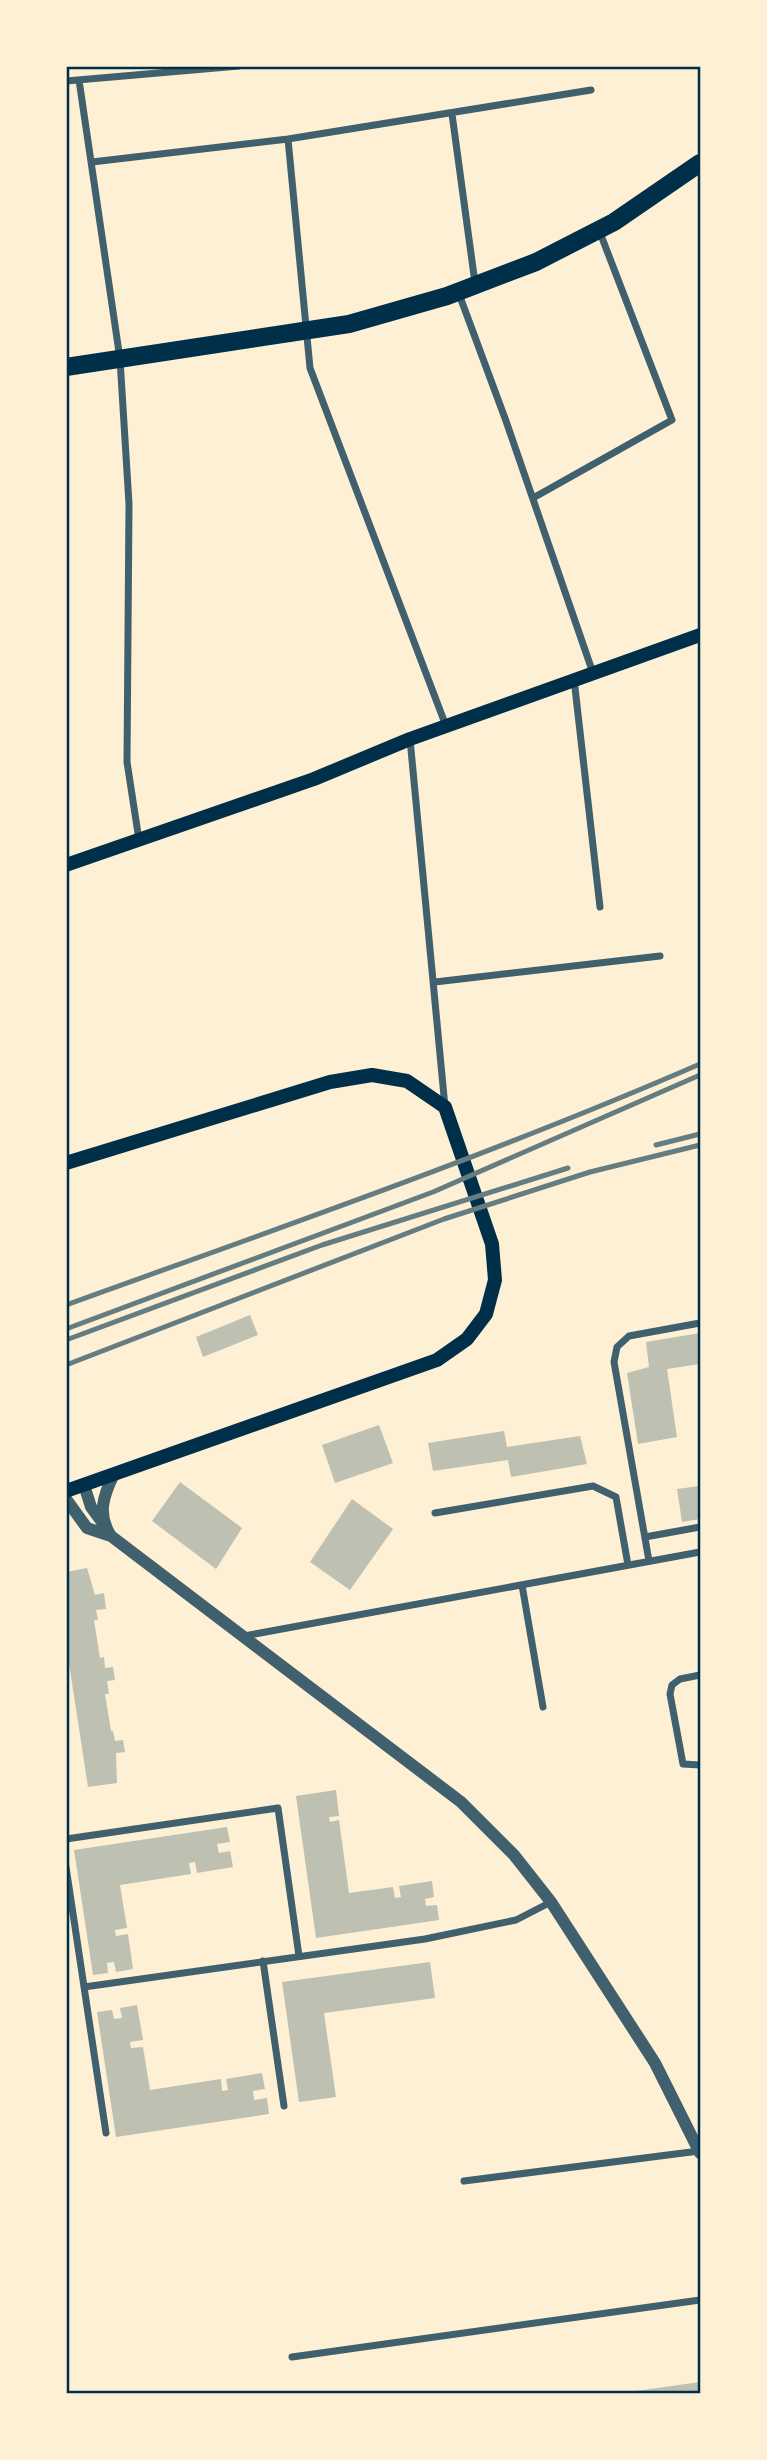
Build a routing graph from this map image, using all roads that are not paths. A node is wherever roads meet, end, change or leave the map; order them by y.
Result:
1 (239, 66) edge
2 (79, 80) junction
3 (66, 81) edge
4 (592, 90) dead end
5 (452, 114) junction
6 (288, 139) junction
7 (92, 162) junction
8 (701, 163) edge
9 (598, 230) junction
10 (475, 285) junction
11 (458, 292) junction
12 (307, 331) junction
13 (120, 359) junction
14 (66, 367) edge
15 (533, 498) junction
16 (701, 635) edge
17 (593, 673) junction
18 (574, 679) junction
19 (446, 726) junction
20 (410, 739) junction
21 (139, 840) junction
22 (66, 866) edge
23 (600, 907) dead end
24 (660, 956) dead end
25 (435, 982) junction
26 (445, 1107) junction
27 (66, 1163) edge
28 (701, 1323) edge
29 (114, 1474) junction
30 (84, 1485) junction
31 (66, 1491) edge
32 (66, 1499) edge
33 (435, 1513) dead end
34 (66, 1519) edge
35 (102, 1522) junction
36 (701, 1527) edge
37 (87, 1528) junction
38 (111, 1536) junction
39 (645, 1537) junction
40 (701, 1552) edge
41 (649, 1561) junction
42 (628, 1565) junction
43 (522, 1585) junction
44 (244, 1636) junction
45 (701, 1675) edge
46 (543, 1707) dead end
47 (701, 1765) edge
48 (66, 1839) edge
49 (66, 1867) edge
50 (551, 1902) junction
51 (299, 1956) junction
52 (263, 1961) junction
53 (84, 1987) junction
54 (284, 2106) dead end
55 (106, 2133) dead end
56 (700, 2152) edge
57 (464, 2181) dead end
58 (701, 2300) edge
59 (292, 2357) dead end

1 - 2 street
2 - 3 street
2 - 7 street
4 - 5 street
5 - 6 street
5 - 10 street
6 - 7 street
6 - 12 street
7 - 13 street
8 - 9 main road
9 - 10 main road
9 - 15 street
10 - 11 main road
11 - 12 main road
11 - 15 street
12 - 13 main road
12 - 19 street
13 - 14 main road
13 - 21 street
15 - 17 street
16 - 17 main road
17 - 18 main road
18 - 19 main road
18 - 23 street
19 - 20 main road
20 - 21 main road
20 - 25 street
21 - 22 main road
24 - 25 street
25 - 26 street
26 - 27 main road
26 - 29 main road
28 - 39 street
29 - 30 main road
29 - 35 street
30 - 31 main road
30 - 35 street
32 - 37 street
33 - 42 street
34 - 37 street
35 - 38 street
36 - 39 street
37 - 38 street
38 - 44 street
39 - 41 street
40 - 41 street
41 - 42 street
42 - 43 street
43 - 44 street
43 - 46 street
44 - 50 street
45 - 47 street
48 - 51 street
49 - 53 street
50 - 51 street
50 - 56 street
51 - 52 street
52 - 53 street
52 - 54 street
53 - 55 street
56 - 57 street
58 - 59 street

